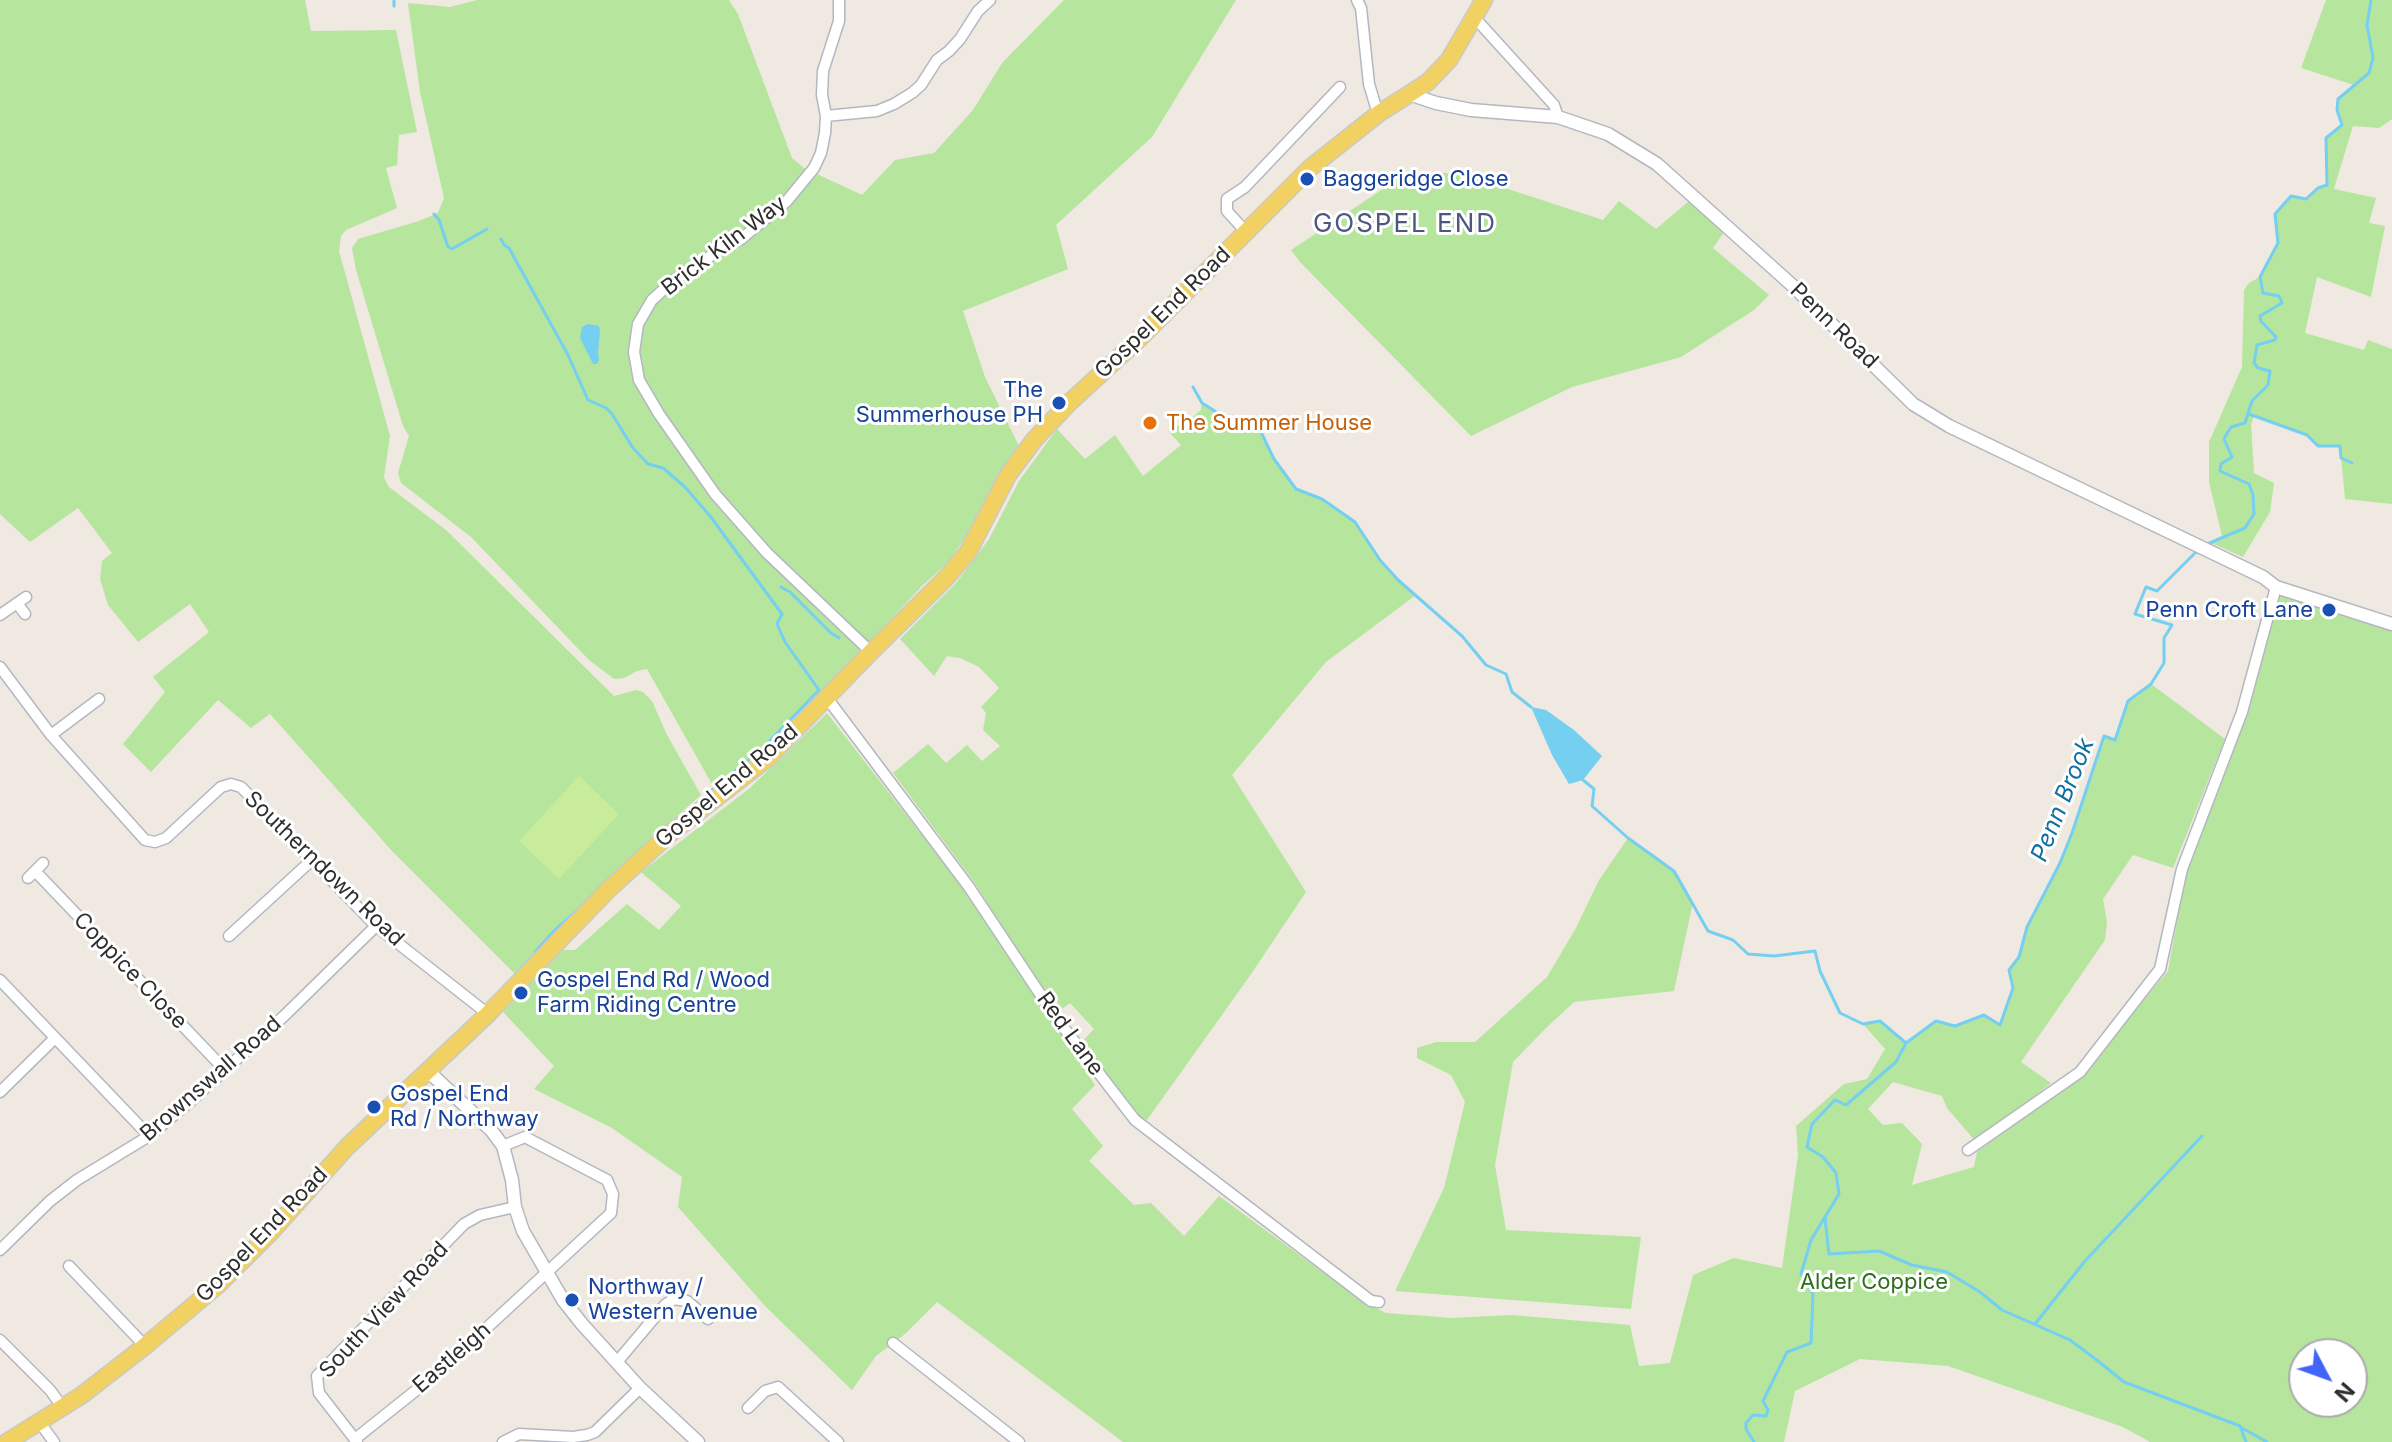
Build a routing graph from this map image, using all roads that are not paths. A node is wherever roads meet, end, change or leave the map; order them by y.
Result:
1 (990, 0) edge
2 (1357, 0) edge
3 (1484, 0) edge
4 (843, 1) edge
5 (1474, 17) junction
6 (1340, 87) dead end
7 (1409, 94) junction
8 (1378, 114) junction
9 (826, 116) junction
10 (1558, 117) junction
11 (1246, 232) junction
12 (2276, 587) junction
13 (25, 614) dead end
14 (0, 615) edge
15 (2392, 624) edge
16 (871, 652) junction
17 (0, 667) edge
18 (827, 698) junction
19 (99, 699) dead end
20 (51, 735) junction
21 (313, 859) junction
22 (35, 870) dead end
23 (376, 926) junction
24 (229, 936) dead end
25 (0, 980) edge
26 (488, 1014) junction
27 (54, 1039) junction
28 (225, 1070) junction
29 (428, 1071) junction
30 (0, 1092) edge
31 (149, 1136) junction
32 (503, 1146) junction
33 (1968, 1150) dead end
34 (515, 1207) junction
35 (0, 1250) edge
36 (69, 1266) dead end
37 (547, 1274) junction
38 (1379, 1302) dead end
39 (708, 1319) dead end
40 (0, 1340) edge
41 (893, 1343) dead end
42 (145, 1346) junction
43 (617, 1362) junction
44 (640, 1388) junction
45 (63, 1408) junction
46 (748, 1408) dead end
47 (40, 1423) junction
48 (531, 1437) edge
49 (586, 1439) edge
50 (356, 1440) edge
51 (7, 1442) edge
52 (54, 1442) edge
53 (503, 1442) edge
54 (698, 1442) edge
55 (838, 1442) edge
56 (1018, 1442) edge

1 - 9 street
2 - 8 street
3 - 5 main road, Gospel End Road
4 - 9 street, Brick Kiln Way
5 - 7 main road, Gospel End Road
5 - 10 street
6 - 11 street
7 - 8 main road, Gospel End Road
7 - 10 street, Penn Road
8 - 11 main road, Gospel End Road
9 - 16 street, Brick Kiln Way
10 - 12 street, Penn Road
11 - 16 main road, Gospel End Road
12 - 15 street, Penn Road
12 - 33 street
13 - 14 street
16 - 18 main road, Gospel End Road
17 - 20 street, Southerndown Road
18 - 26 main road, Gospel End Road
18 - 38 street, Red Lane
19 - 20 street
20 - 21 street, Southerndown Road
21 - 23 street, Southerndown Road
21 - 24 street
22 - 28 street, Coppice Close
23 - 26 street, Southerndown Road
23 - 28 street, Brownswall Road
25 - 27 street
26 - 29 main road, Gospel End Road
27 - 30 street
27 - 31 street
28 - 31 street, Brownswall Road
29 - 32 street
29 - 42 main road, Gospel End Road
31 - 35 street, Brownswall Road
32 - 34 street
32 - 37 street, Eastleigh
34 - 37 street
34 - 50 street, South View Road
36 - 42 street
37 - 43 street
37 - 50 street, Eastleigh
39 - 43 street
40 - 45 street
41 - 56 street
42 - 45 main road, Gospel End Road
43 - 44 street
44 - 49 street
44 - 54 street
45 - 47 main road, Gospel End Road
46 - 55 street
47 - 51 main road, Gospel End Road
47 - 52 street
48 - 49 street
48 - 53 street

